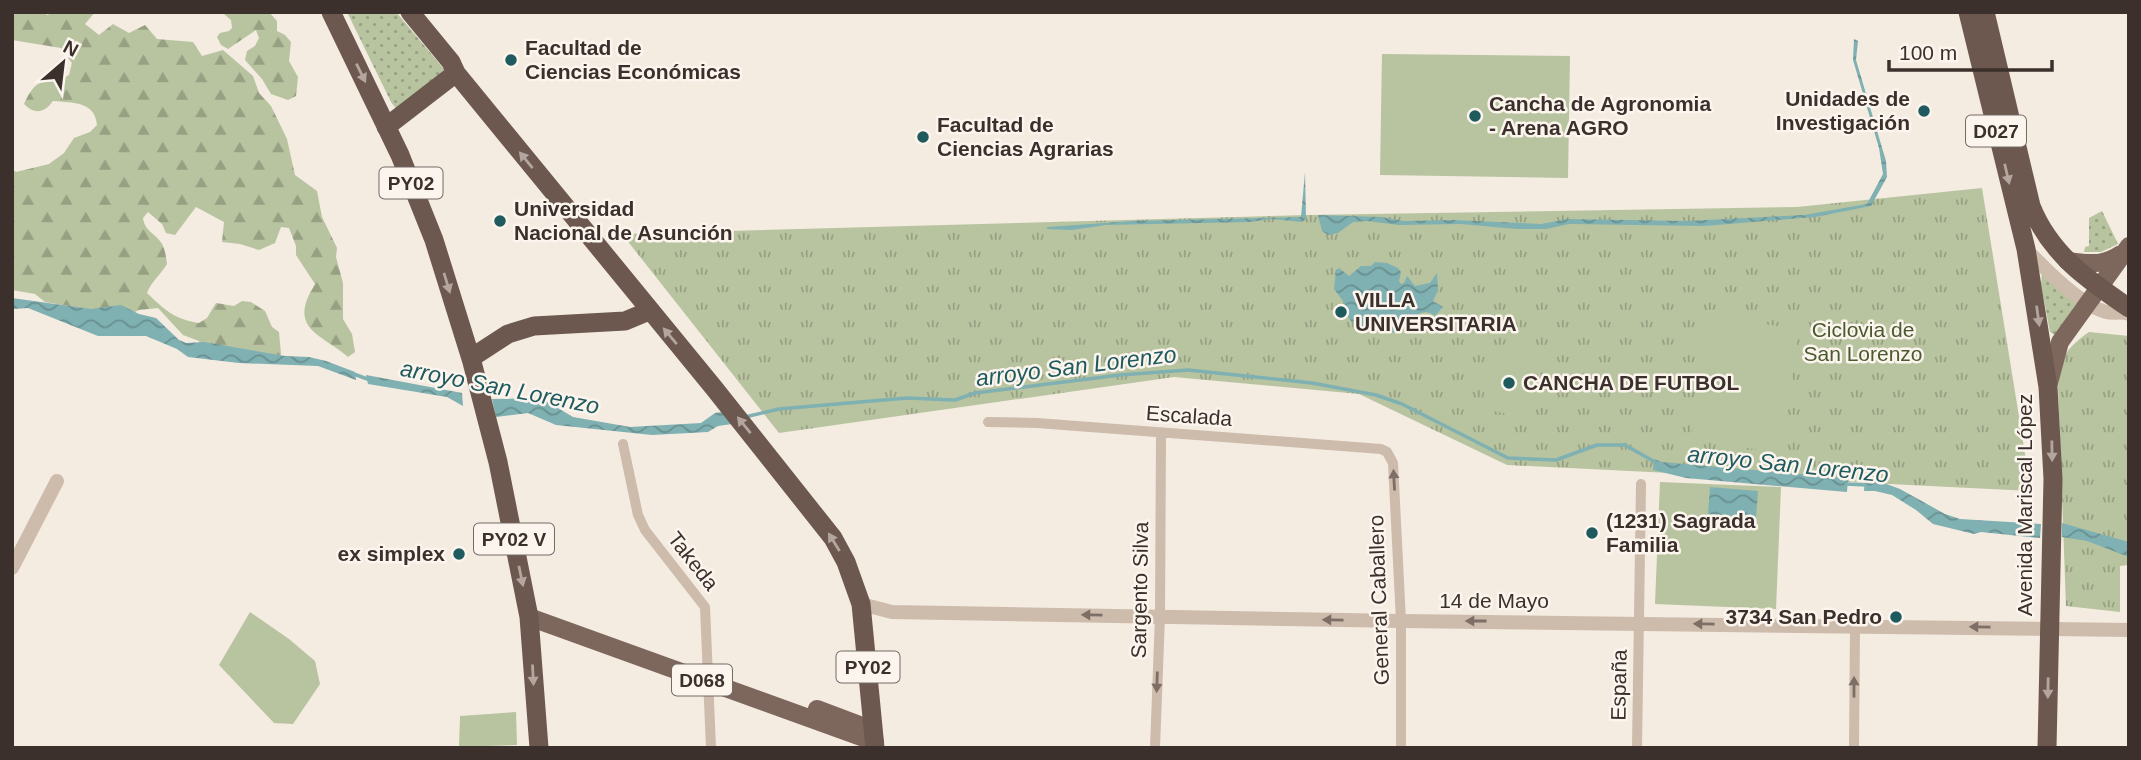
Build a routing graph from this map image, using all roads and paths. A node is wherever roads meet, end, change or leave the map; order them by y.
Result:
1 (331, 12) edge
2 (410, 12) edge
3 (1968, 12) edge
4 (1985, 12) edge
5 (456, 73) junction
6 (386, 127) junction
7 (2128, 248) edge
8 (2026, 249) junction
9 (2067, 261) junction
10 (2094, 295) junction
11 (2129, 308) edge
12 (649, 311) junction
13 (2129, 314) edge
14 (471, 360) junction
15 (2048, 387) junction
16 (988, 422) dead end
17 (1161, 434) junction
18 (623, 444) dead end
19 (1387, 452) joint
20 (57, 481) dead end
21 (1641, 484) dead end
22 (12, 568) edge
23 (861, 604) junction
24 (1160, 616) junction
25 (530, 617) junction
26 (1401, 621) junction
27 (1640, 622) junction
28 (1854, 626) junction
29 (2048, 628) junction
30 (2129, 630) edge
31 (709, 676) junction
32 (874, 740) edge
33 (539, 748) edge
34 (711, 748) edge
35 (1155, 748) edge
36 (1401, 748) edge
37 (1637, 748) edge
38 (1854, 748) edge
39 (2047, 748) edge

1 -> 6 highway, PY02
2 - 5 highway, PY02
3 -> 8 highway, Avenida Mariscal López / D027
4 - 9 highway, D027
5 - 6 highway
12 -> 5 highway, PY02
6 -> 14 highway, PY02
7 - 9 main road
7 - 10 main road
8 - 10 street
8 -> 15 highway, Avenida Mariscal López / D027
9 - 10 highway, D027
10 - 11 highway, D027
10 - 13 street
10 - 15 main road
12 - 14 highway
23 -> 12 highway, PY02
14 -> 25 highway, PY02 V
15 -> 29 highway, Avenida Mariscal López / D027
16 - 17 street, Escalada
17 - 19 street, Escalada
17 - 24 street, Sargento Silva
18 - 31 street, Takeda
26 -> 19 street, General Caballero
20 - 22 street
21 - 27 street, España
24 -> 23 street, 14 de Mayo
23 - 32 highway, PY02
26 -> 24 street, 14 de Mayo
24 -> 35 street, Sargento Silva
25 - 31 main road, D068
25 -> 33 highway, PY02 V
27 -> 26 street, 14 de Mayo
26 - 36 street, General Caballero
28 -> 27 street, 14 de Mayo
27 - 37 street, España
29 -> 28 street, 14 de Mayo
38 -> 28 street
29 - 30 street, 14 de Mayo
29 -> 39 highway, D027
31 - 32 main road, D068
31 - 34 street, Takeda

